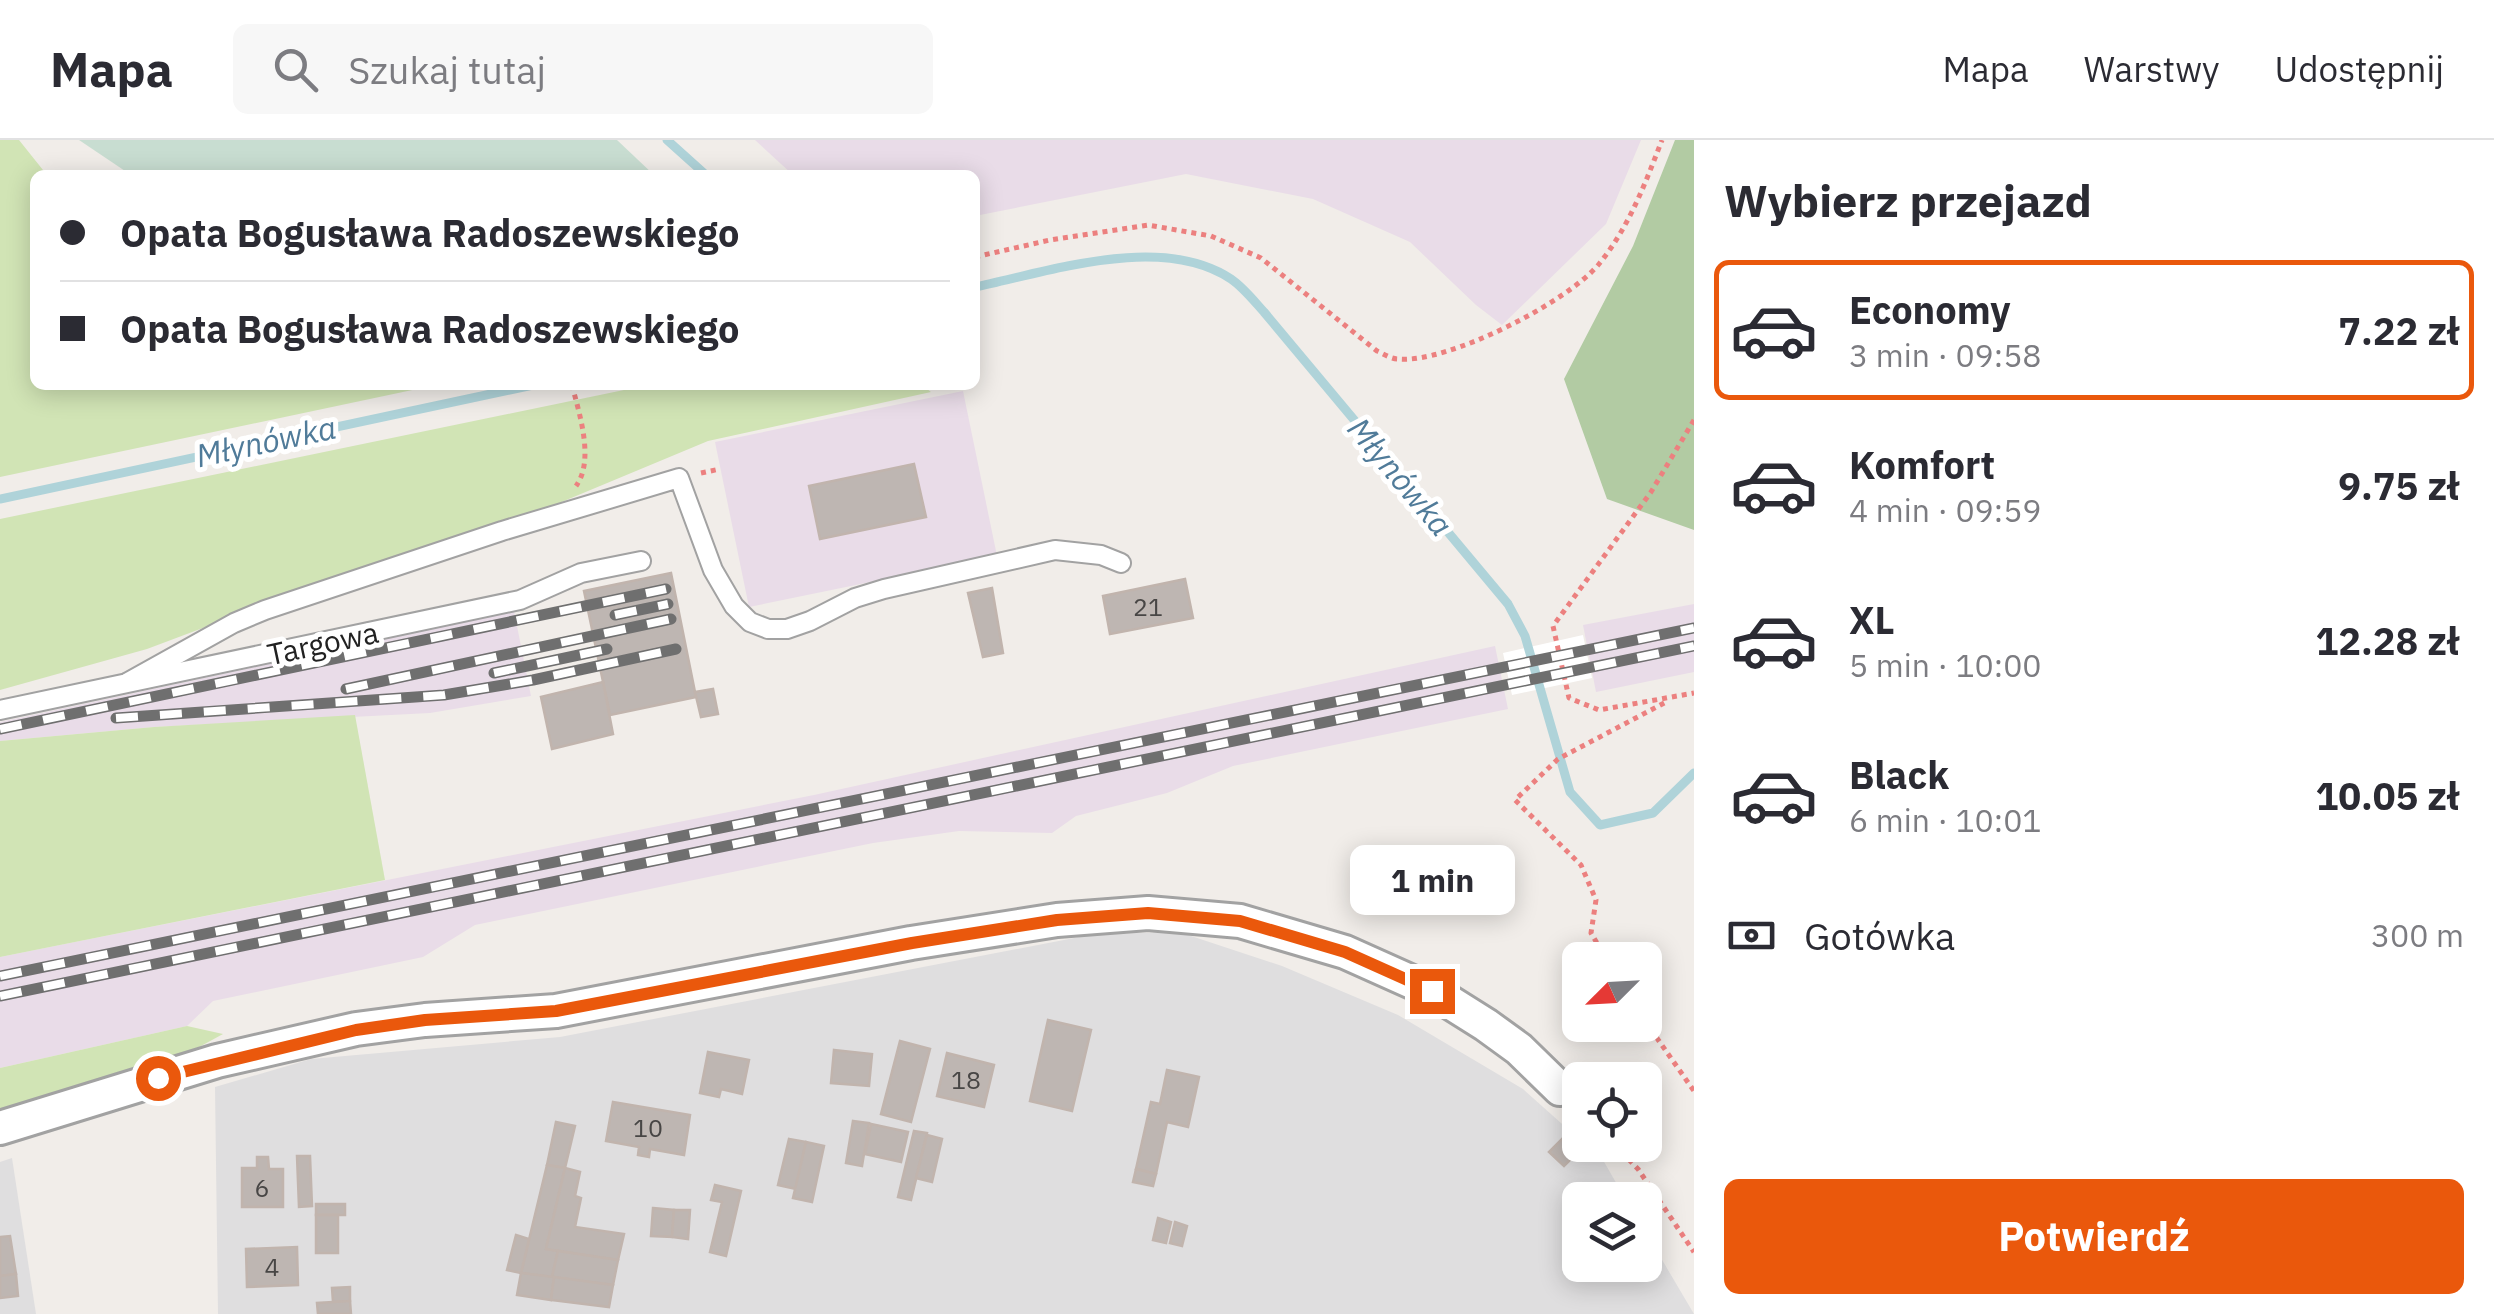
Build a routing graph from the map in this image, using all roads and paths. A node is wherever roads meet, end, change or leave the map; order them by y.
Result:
1 (1662, 140) edge
2 (980, 256) edge
3 (573, 390) edge
4 (1694, 420) edge
5 (555, 517) junction
6 (641, 561) dead end
7 (1121, 563) dead end
8 (128, 682) junction
9 (1694, 693) edge
10 (1676, 697) junction
11 (0, 710) edge
12 (1597, 942) edge
13 (1660, 1042) edge
14 (1560, 1089) dead end
15 (1694, 1091) edge
16 (0, 1128) edge
17 (1631, 1162) edge
18 (1694, 1252) edge

1 - 2 path
3 - 5 path
4 - 10 path
5 - 7 lane
5 - 8 lane
6 - 8 lane, Targowa
8 - 11 lane, Targowa
9 - 10 path
10 - 12 path
13 - 15 path
14 - 16 street
17 - 18 path

